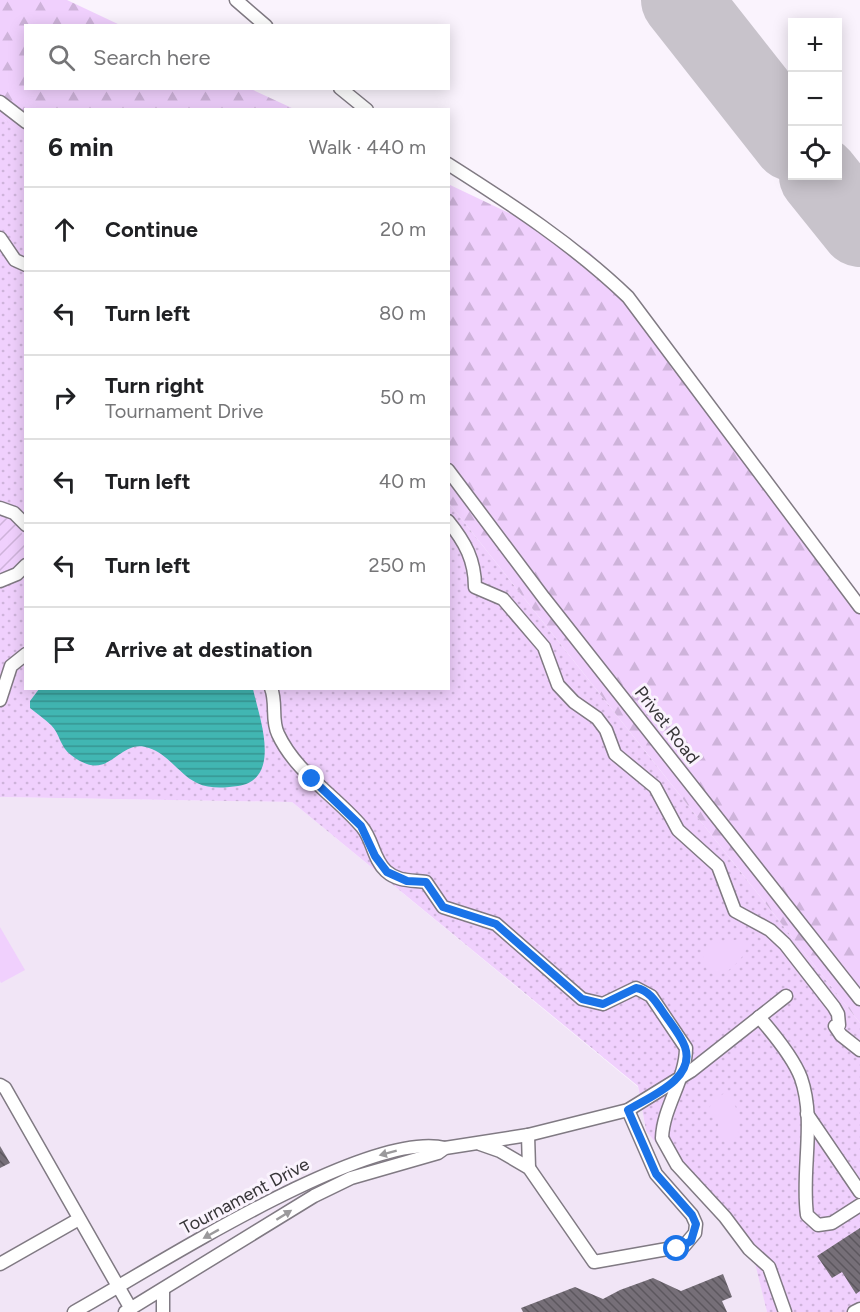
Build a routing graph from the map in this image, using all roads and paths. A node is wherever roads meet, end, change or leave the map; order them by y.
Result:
1 (236, 0) edge
2 (264, 24) edge
3 (342, 90) edge
4 (0, 102) edge
5 (365, 108) edge
6 (24, 120) edge
7 (450, 165) edge
8 (0, 238) edge
9 (24, 264) edge
10 (450, 473) edge
11 (0, 508) edge
12 (24, 523) edge
13 (450, 524) edge
14 (24, 566) edge
15 (2, 581) edge
16 (860, 607) edge
17 (24, 656) edge
18 (271, 690) edge
19 (0, 700) edge
20 (786, 996) dead end
21 (860, 999) edge
22 (759, 1017) junction
23 (860, 1050) edge
24 (678, 1079) junction
25 (0, 1085) edge
26 (628, 1110) junction
27 (807, 1114) junction
28 (528, 1135) junction
29 (476, 1142) junction
30 (445, 1148) junction
31 (529, 1168) junction
32 (860, 1192) edge
33 (860, 1205) edge
34 (79, 1219) junction
35 (0, 1264) edge
36 (119, 1287) junction
37 (163, 1290) junction
38 (860, 1309) edge
39 (132, 1311) edge
40 (74, 1312) edge
41 (163, 1312) edge
42 (785, 1312) edge
43 (854, 1312) edge

1 - 2 street
3 - 5 street
4 - 6 street
7 - 16 street
8 - 9 street
10 - 21 street, Privet Road
11 - 12 street
13 - 23 street
14 - 15 street
17 - 19 street
18 - 24 street
20 - 22 street, Tournament Drive
22 - 24 street, Tournament Drive
22 - 27 street
24 - 26 street, Tournament Drive
24 - 42 street
25 - 34 street
26 - 28 street, Tournament Drive
26 - 31 street
27 - 32 street
27 - 33 street
28 - 29 street, Tournament Drive
28 - 31 street
29 - 30 street, Tournament Drive
29 - 31 street
30 -> 36 street, Tournament Drive
37 -> 30 street, Tournament Drive
34 - 35 street
34 - 36 street
36 - 39 street
36 - 40 street, Tournament Drive
37 - 39 street, Tournament Drive
37 - 41 street
38 - 43 street

